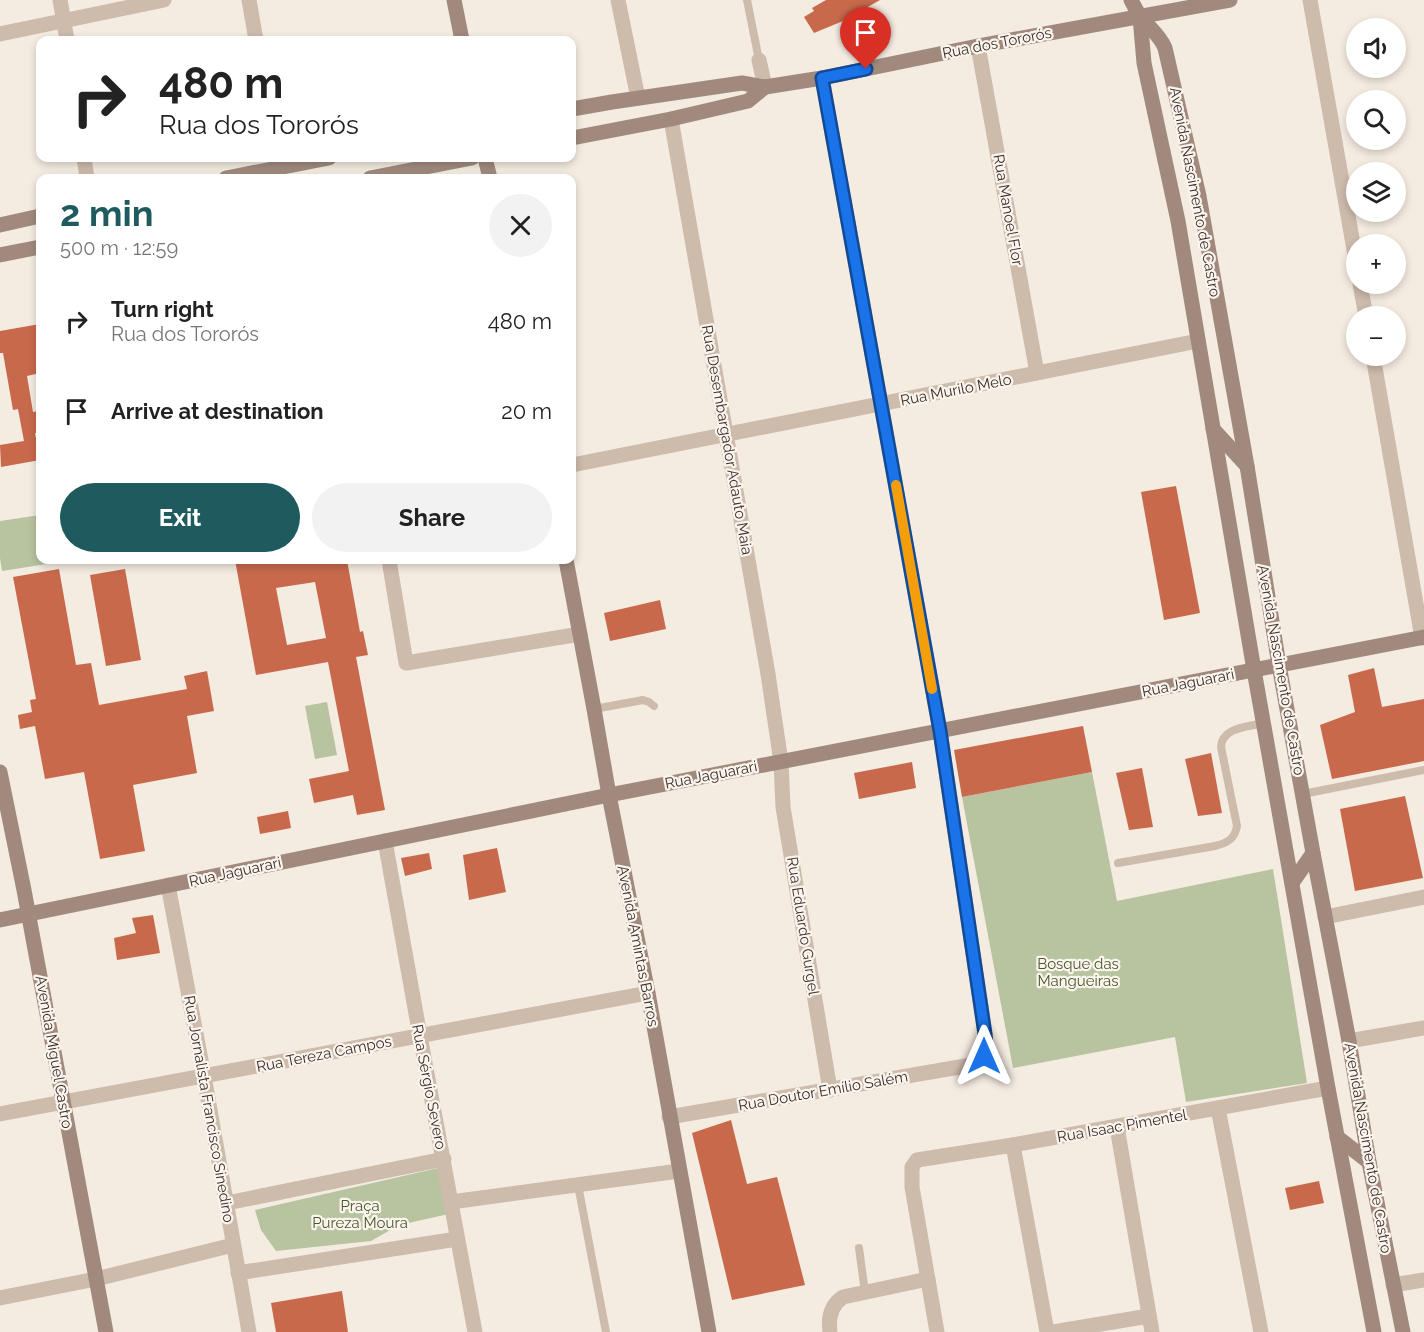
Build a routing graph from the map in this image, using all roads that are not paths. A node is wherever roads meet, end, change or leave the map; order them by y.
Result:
1 (60, 0) edge
2 (164, 0) edge
3 (249, 0) edge
4 (454, 0) edge
5 (618, 0) edge
6 (747, 0) edge
7 (1131, 0) edge
8 (1230, 0) edge
9 (1310, 0) edge
10 (1140, 17) junction
11 (63, 20) junction
12 (0, 34) edge
13 (65, 36) edge
14 (255, 36) edge
15 (461, 36) edge
16 (978, 46) junction
17 (759, 60) joint
18 (822, 78) junction
19 (765, 87) junction
20 (638, 98) junction
21 (612, 102) junction
22 (576, 108) edge
23 (670, 119) junction
24 (618, 129) junction
25 (576, 137) edge
26 (452, 162) edge
27 (278, 163) edge
28 (240, 174) edge
29 (390, 174) edge
30 (1199, 196) junction
31 (36, 217) edge
32 (1178, 221) junction
33 (0, 225) edge
34 (1351, 234) edge
35 (36, 248) edge
36 (0, 255) edge
37 (1198, 341) junction
38 (1375, 366) edge
39 (1037, 373) junction
40 (881, 404) junction
41 (1213, 429) junction
42 (727, 435) junction
43 (576, 464) edge
44 (1247, 466) junction
45 (390, 564) edge
46 (567, 564) edge
47 (580, 634) junction
48 (1423, 638) edge
49 (1279, 665) junction
50 (1254, 670) junction
51 (654, 706) dead end
52 (594, 709) junction
53 (1264, 723) junction
54 (940, 731) junction
55 (781, 762) junction
56 (1424, 770) edge
57 (0, 772) edge
58 (1303, 794) junction
59 (609, 795) junction
60 (385, 841) junction
61 (1313, 853) junction
62 (1118, 863) dead end
63 (1292, 883) junction
64 (168, 885) junction
65 (1424, 897) edge
66 (28, 914) junction
67 (1325, 916) junction
68 (0, 920) edge
69 (648, 993) junction
70 (1424, 1028) edge
71 (419, 1036) junction
72 (1349, 1041) junction
73 (204, 1076) junction
74 (1328, 1088) junction
75 (830, 1090) junction
76 (63, 1103) junction
77 (1218, 1108) junction
78 (0, 1114) edge
79 (669, 1118) junction
80 (1116, 1127) junction
81 (1337, 1137) junction
82 (1013, 1145) junction
83 (444, 1160) junction
84 (1369, 1162) junction
85 (679, 1171) junction
86 (578, 1185) junction
87 (451, 1202) junction
88 (227, 1203) junction
89 (457, 1239) junction
90 (233, 1245) junction
91 (859, 1248) dead end
92 (238, 1273) junction
93 (96, 1279) junction
94 (928, 1279) junction
95 (1424, 1280) edge
96 (1393, 1286) junction
97 (865, 1292) junction
98 (0, 1298) edge
99 (1149, 1316) junction
100 (829, 1330) edge
101 (106, 1332) edge
102 (249, 1332) edge
103 (475, 1332) edge
104 (606, 1332) edge
105 (709, 1332) edge
106 (937, 1332) edge
107 (1047, 1332) edge
108 (1053, 1332) edge
109 (1152, 1332) edge
110 (1261, 1332) edge
111 (1374, 1332) edge
112 (1403, 1332) edge

1 - 11 street
2 - 11 street
3 - 14 street
4 - 15 main road
5 - 20 street
6 - 17 lane
7 - 10 main road, Avenida Nascimento de Castro
8 - 10 main road, Rua dos Tororós
9 - 34 street
10 - 16 main road, Rua dos Tororós
10 - 30 main road, Avenida Nascimento de Castro
10 - 32 main road, Avenida Nascimento de Castro
11 - 12 street
11 - 13 street
16 - 18 main road, Rua dos Tororós
16 - 39 street, Rua Manoel Flor
17 - 19 street
18 - 19 main road, Rua dos Tororós
18 - 40 street
19 - 20 main road, Rua dos Tororós
19 - 23 main road, Rua dos Tororós
20 - 21 main road, Rua dos Tororós
21 - 22 main road, Rua dos Tororós
21 - 24 main road
23 - 24 main road, Rua dos Tororós
23 - 42 street, Rua Desembargador Adauto Maia
24 - 25 main road, Rua dos Tororós
26 - 29 main road
27 - 28 main road
30 - 32 main road
30 - 44 main road, Avenida Nascimento de Castro
31 - 33 main road
32 - 37 main road, Avenida Nascimento de Castro
35 - 36 main road
37 - 39 street, Rua Murilo Melo
37 - 41 main road, Avenida Nascimento de Castro
38 - 48 street
39 - 40 street, Rua Murilo Melo
40 - 42 street, Rua Murilo Melo
40 - 54 street
41 - 44 main road
41 - 50 main road, Avenida Nascimento de Castro
42 - 43 street, Rua Murilo Melo
42 - 55 street, Rua Desembargador Adauto Maia
44 - 49 main road, Avenida Nascimento de Castro
45 - 47 street
46 - 47 main road, Avenida Amintas Barros
47 - 52 main road, Avenida Amintas Barros
48 - 49 main road, Rua Jaguarari
49 - 50 main road, Rua Jaguarari
49 - 58 main road, Avenida Nascimento de Castro
50 - 53 main road, Avenida Nascimento de Castro
50 - 54 main road, Rua Jaguarari
51 - 52 lane
52 - 59 main road, Avenida Amintas Barros
53 - 62 lane
53 - 63 main road, Avenida Nascimento de Castro
54 - 55 main road, Rua Jaguarari
54 - 75 street, Rua Doutor Emílio Salém
55 - 59 main road, Rua Jaguarari
55 - 75 street, Rua Eduardo Gurgel
56 - 58 lane
57 - 66 main road, Avenida Miguel Castro
58 - 61 main road, Avenida Nascimento de Castro
59 - 60 main road, Rua Jaguarari
59 - 69 main road, Avenida Amintas Barros
60 - 64 main road, Rua Jaguarari
60 - 71 street, Rua Sérgio Severo
61 - 63 main road
61 - 67 main road, Avenida Nascimento de Castro
63 - 74 main road, Avenida Nascimento de Castro
64 - 66 main road, Rua Jaguarari
64 - 73 street, Rua Jornalista Francisco Sinedino
65 - 67 street
66 - 68 main road, Rua Jaguarari
66 - 76 main road, Avenida Miguel Castro
67 - 72 main road, Avenida Nascimento de Castro
69 - 71 street, Rua Tereza Campos
69 - 79 main road, Avenida Amintas Barros
70 - 72 street
71 - 73 street, Rua Tereza Campos
71 - 83 street, Rua Sérgio Severo
72 - 84 main road, Avenida Nascimento de Castro
73 - 76 street, Rua Tereza Campos
73 - 88 street, Rua Jornalista Francisco Sinedino
74 - 77 street, Rua Isaac Pimentel
74 - 81 main road, Avenida Nascimento de Castro
75 - 79 street, Rua Doutor Emílio Salém
76 - 78 street, Rua Tereza Campos
76 - 93 main road, Avenida Miguel Castro
77 - 80 street, Rua Isaac Pimentel
77 - 110 street
79 - 85 main road, Avenida Amintas Barros
80 - 82 street, Rua Isaac Pimentel
80 - 99 street
81 - 84 main road
81 - 111 main road, Avenida Nascimento de Castro
82 - 94 street, Rua Isaac Pimentel
82 - 107 street
83 - 87 street, Rua Sérgio Severo
83 - 88 street
84 - 96 main road, Avenida Nascimento de Castro
85 - 86 street
85 - 105 main road, Avenida Amintas Barros
86 - 87 street
86 - 104 lane
87 - 89 street, Rua Sérgio Severo
88 - 90 street, Rua Jornalista Francisco Sinedino
89 - 92 street
89 - 103 street, Rua Sérgio Severo
90 - 92 street, Rua Jornalista Francisco Sinedino
90 - 93 street
91 - 97 lane
92 - 102 street, Rua Jornalista Francisco Sinedino
93 - 98 street
93 - 101 main road, Avenida Miguel Castro
94 - 97 street
94 - 106 street
95 - 96 street
96 - 112 main road, Avenida Nascimento de Castro
97 - 100 street
99 - 108 street
99 - 109 street

